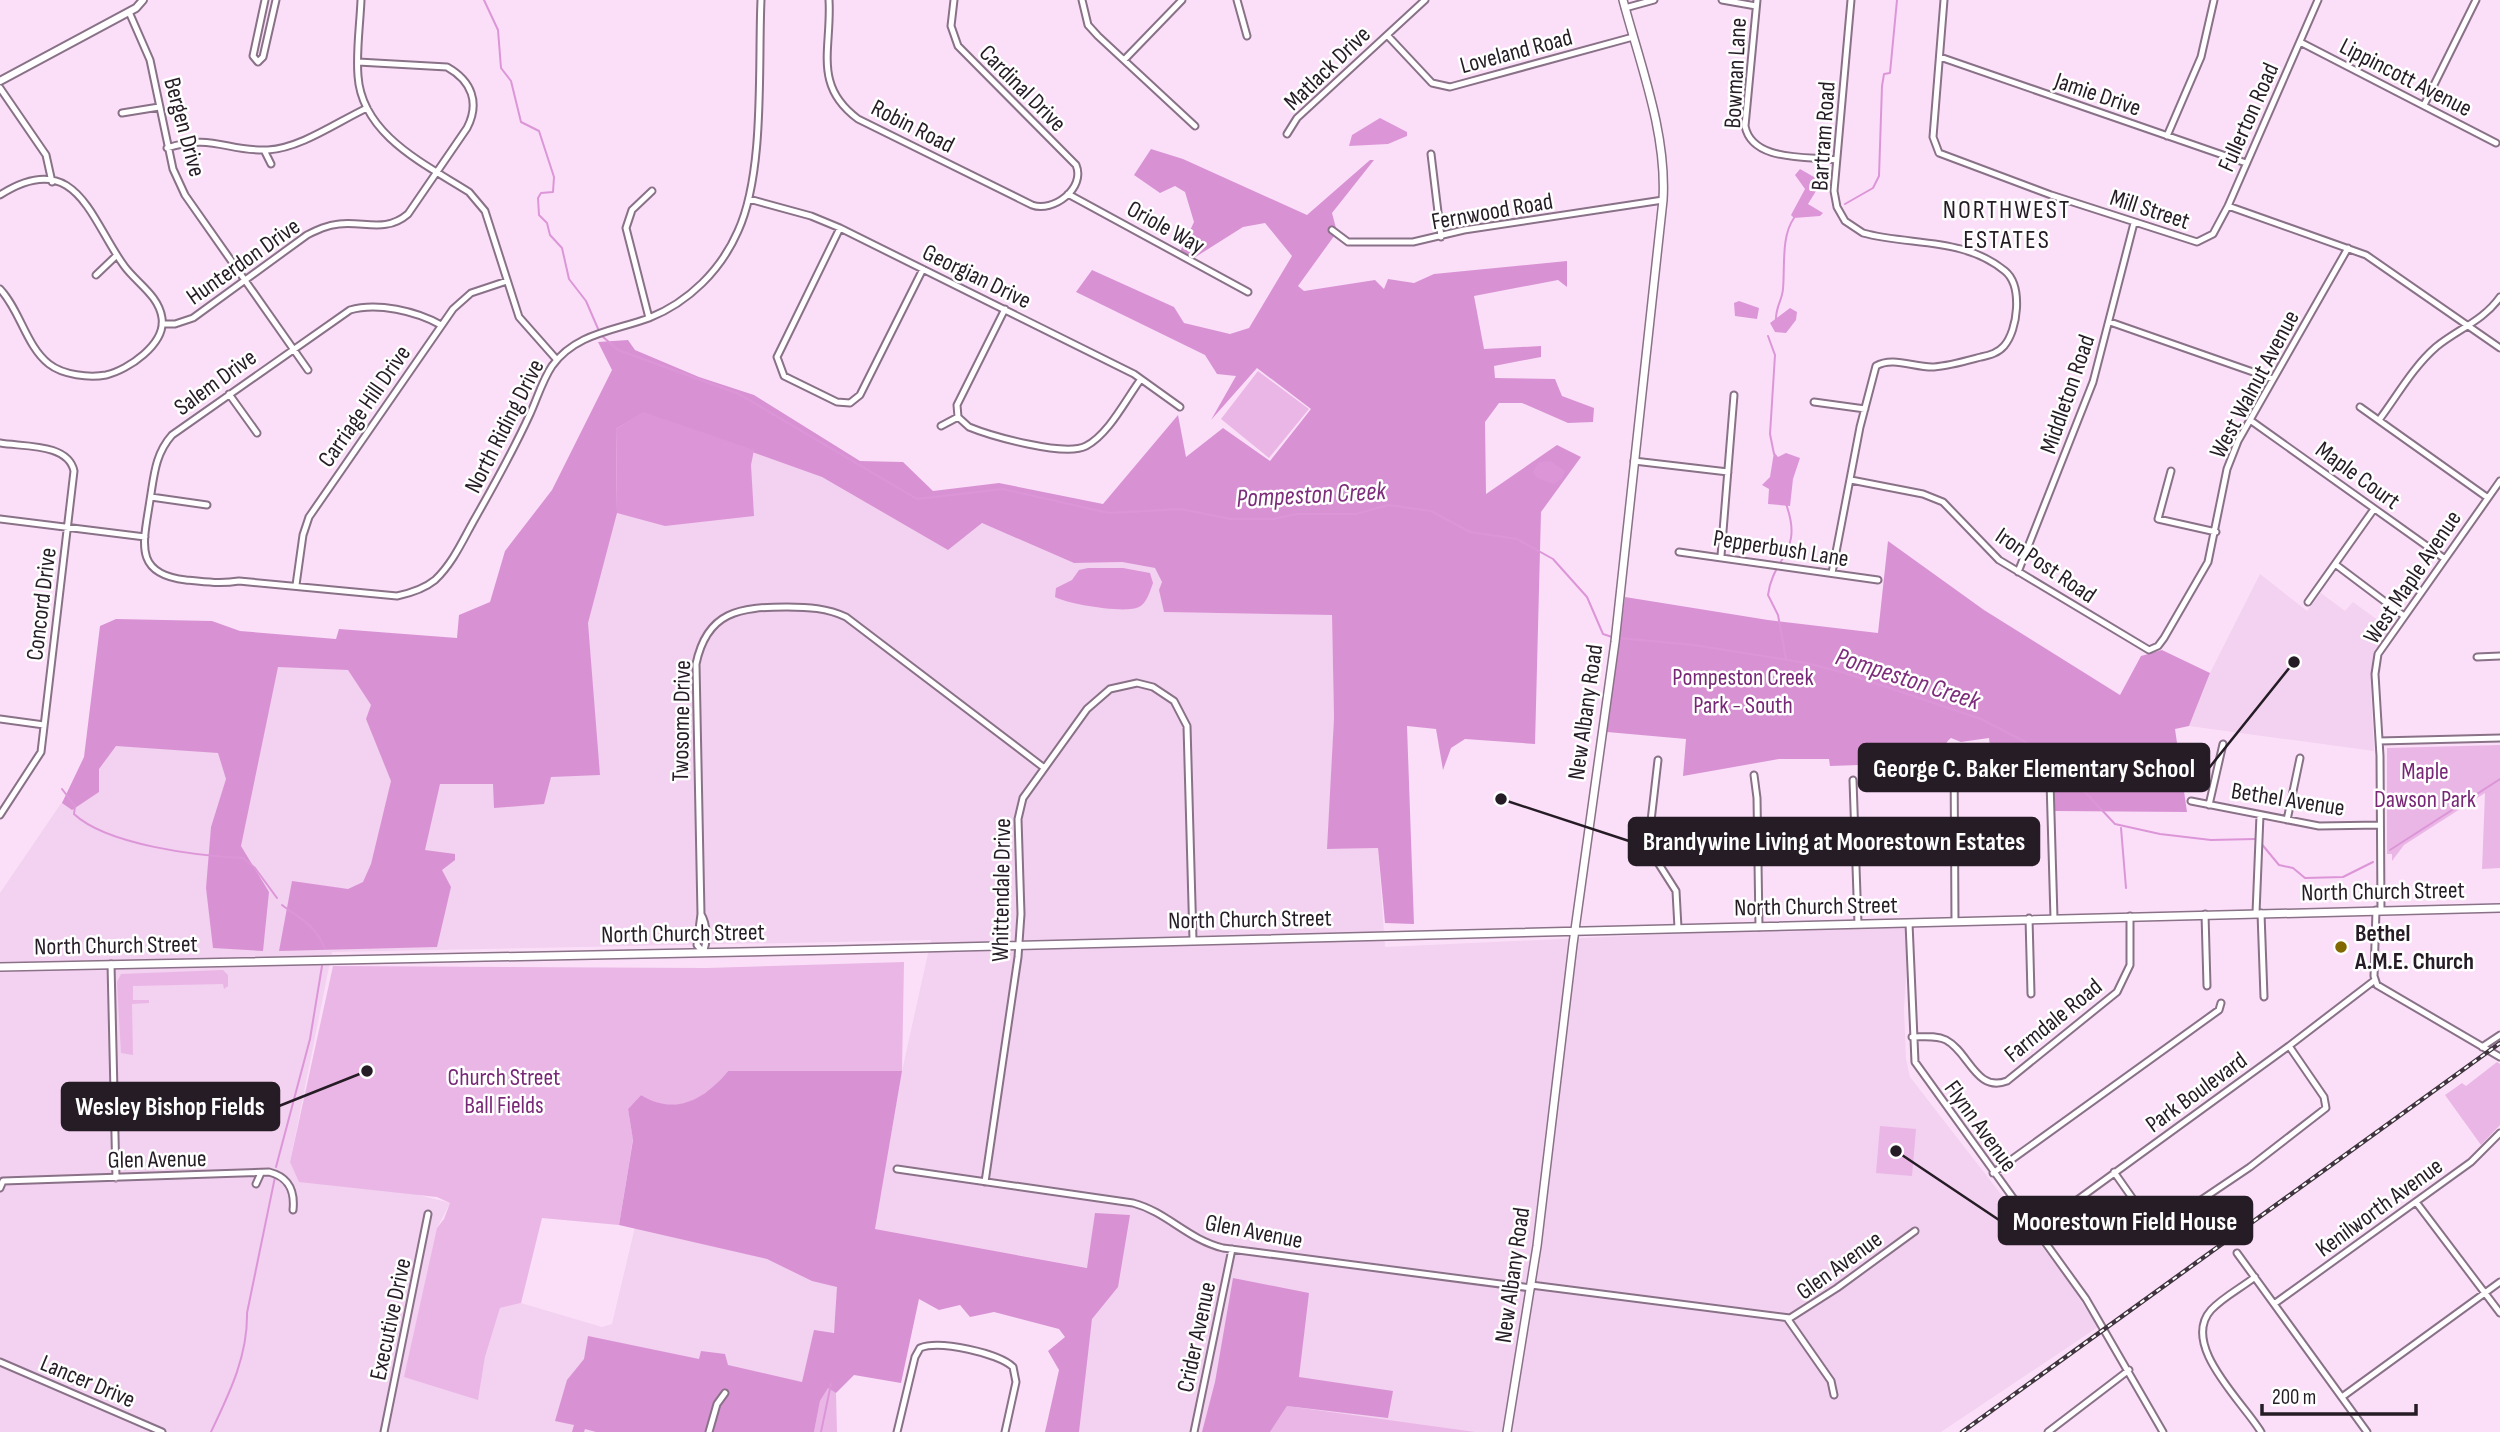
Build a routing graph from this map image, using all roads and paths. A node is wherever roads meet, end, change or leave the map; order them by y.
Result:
1 (143, 0) edge
2 (265, 0) edge
3 (276, 0) edge
4 (361, 0) edge
5 (761, 0) edge
6 (829, 0) edge
7 (954, 0) edge
8 (1082, 0) edge
9 (1182, 0) edge
10 (1237, 0) edge
11 (1425, 0) edge
12 (1654, 0) edge
13 (1722, 0) edge
14 (1851, 0) edge
15 (1944, 0) edge
16 (2214, 0) edge
17 (2318, 0) edge
18 (2476, 0) edge
19 (1757, 3) edge
20 (1624, 4) edge
21 (129, 12) junction
22 (1387, 35) junction
23 (1247, 36) dead end
24 (1633, 37) junction
25 (2300, 42) junction
26 (1940, 57) junction
27 (1124, 60) junction
28 (358, 61) junction
29 (0, 81) edge
30 (0, 88) edge
31 (2424, 106) junction
32 (159, 107) junction
33 (367, 108) junction
34 (122, 113) dead end
35 (1195, 126) dead end
36 (1287, 134) dead end
37 (2167, 136) junction
38 (2497, 142) dead end
39 (167, 148) junction
40 (264, 150) junction
41 (1432, 154) dead end
42 (1836, 160) junction
43 (2246, 163) junction
44 (271, 164) dead end
45 (439, 172) junction
46 (52, 181) junction
47 (652, 191) dead end
48 (1068, 194) junction
49 (0, 195) edge
50 (748, 199) junction
51 (1663, 201) junction
52 (2228, 205) junction
53 (2134, 223) junction
54 (839, 228) junction
55 (1332, 230) dead end
56 (1441, 237) junction
57 (2348, 248) junction
58 (117, 255) junction
59 (923, 270) junction
60 (96, 275) dead end
61 (244, 281) junction
62 (507, 281) junction
63 (0, 289) edge
64 (1248, 292) dead end
65 (2500, 297) edge
66 (1005, 309) junction
67 (649, 318) junction
68 (2110, 322) junction
69 (162, 324) junction
70 (440, 325) junction
71 (2469, 326) junction
72 (292, 348) junction
73 (2500, 348) edge
74 (556, 360) junction
75 (308, 370) dead end
76 (1141, 379) junction
77 (2273, 379) junction
78 (229, 394) junction
79 (1734, 395) dead end
80 (1814, 402) dead end
81 (1180, 407) dead end
82 (2360, 407) dead end
83 (1865, 409) junction
84 (958, 416) junction
85 (2250, 419) junction
86 (2379, 420) junction
87 (942, 426) dead end
88 (257, 433) dead end
89 (0, 443) edge
90 (1634, 461) junction
91 (2171, 471) dead end
92 (1728, 472) junction
93 (1851, 480) junction
94 (2500, 481) edge
95 (2497, 491) edge
96 (150, 497) junction
97 (2488, 498) junction
98 (207, 505) dead end
99 (2374, 509) junction
100 (0, 519) edge
101 (67, 529) junction
102 (2216, 532) junction
103 (145, 537) junction
104 (1679, 552) dead end
105 (1721, 556) junction
106 (2445, 559) junction
107 (2335, 565) junction
108 (2018, 572) junction
109 (1832, 573) junction
110 (189, 580) joint
111 (1878, 580) dead end
112 (296, 585) junction
113 (2308, 602) dead end
114 (2404, 615) junction
115 (2149, 650) joint
116 (2500, 656) edge
117 (2477, 657) dead end
118 (0, 719) edge
119 (44, 725) junction
120 (2500, 738) edge
121 (2379, 741) junction
122 (2223, 744) dead end
123 (1954, 753) dead end
124 (2300, 758) dead end
125 (1658, 760) dead end
126 (1043, 768) junction
127 (1754, 775) dead end
128 (1853, 780) dead end
129 (2050, 781) dead end
130 (2191, 801) dead end
131 (2209, 805) junction
132 (1, 812) edge
133 (2260, 815) junction
134 (2287, 820) junction
135 (2380, 825) junction
136 (2500, 908) edge
137 (2379, 910) junction
138 (2259, 913) junction
139 (2205, 914) junction
140 (2130, 916) junction
141 (2029, 918) junction
142 (2054, 918) junction
143 (1955, 921) junction
144 (1909, 923) junction
145 (1858, 924) junction
146 (1759, 927) junction
147 (1678, 928) junction
148 (1575, 931) junction
149 (1192, 940) junction
150 (1019, 944) junction
151 (703, 952) junction
152 (111, 964) junction
153 (0, 967) edge
154 (2375, 980) junction
155 (2207, 986) dead end
156 (2031, 995) dead end
157 (2264, 997) dead end
158 (2221, 1003) dead end
159 (2500, 1035) edge
160 (1912, 1037) junction
161 (2289, 1046) junction
162 (2482, 1047) junction
163 (2500, 1057) edge
164 (2500, 1133) edge
165 (897, 1169) dead end
166 (2114, 1172) junction
167 (261, 1173) junction
168 (1993, 1173) junction
169 (116, 1178) junction
170 (2, 1181) edge
171 (985, 1182) junction
172 (256, 1184) dead end
173 (0, 1188) edge
174 (2416, 1202) junction
175 (293, 1210) dead end
176 (428, 1214) dead end
177 (2036, 1230) junction
178 (1915, 1231) dead end
179 (1232, 1249) junction
180 (2237, 1253) dead end
181 (2255, 1277) junction
182 (2500, 1282) edge
183 (1531, 1287) junction
184 (2485, 1293) junction
185 (2274, 1304) junction
186 (2500, 1313) edge
187 (1787, 1318) junction
188 (0, 1362) edge
189 (2129, 1370) junction
190 (725, 1393) dead end
191 (1834, 1395) dead end
192 (2342, 1398) junction
193 (162, 1432) edge
194 (384, 1432) edge
195 (709, 1432) edge
196 (897, 1432) edge
197 (1005, 1432) edge
198 (1194, 1432) edge
199 (1507, 1432) edge
200 (2048, 1432) edge
201 (2163, 1432) edge
202 (2262, 1432) edge
203 (2367, 1432) edge

1 - 21 street
2 - 3 street
4 - 28 street
5 - 50 street, North Riding Drive
6 - 48 street, Robin Road
7 - 48 street, Cardinal Drive
8 - 27 street
9 - 27 street
10 - 23 street
11 - 22 street, Matlack Drive
12 - 20 street
13 - 19 street
14 - 42 street, Bartram Road
15 - 26 street, Mill Street
16 - 37 street
17 - 25 street, Fullerton Road
18 - 31 street
19 - 42 street, Bowman Lane
20 - 24 main road, New Albany Road
21 - 29 street
21 - 32 street, Bergen Drive
22 - 24 street, Loveland Road
22 - 36 street, Matlack Drive
24 - 51 main road, New Albany Road
25 - 31 street, Lippincott Avenue
25 - 43 street, Fullerton Road
26 - 37 street, Jamie Drive
26 - 53 street, Mill Street
27 - 35 street
28 - 33 street
28 - 45 street, Hunterdon Drive
30 - 46 street
31 - 38 street, Lippincott Avenue
32 - 34 street
32 - 39 street, Bergen Drive
33 - 40 street
33 - 45 street
37 - 43 street, Jamie Drive
39 - 40 street
39 - 61 street, Bergen Drive
40 - 44 street
41 - 56 street
42 - 83 street, Bartram Road
43 - 52 street, Fullerton Road
45 - 61 street, Hunterdon Drive
45 - 62 street
46 - 49 street
46 - 58 street
47 - 67 street
48 - 64 street, Oriole Way
50 - 54 street, Georgian Drive
50 - 67 street, North Riding Drive
51 - 56 street, Fernwood Road
51 - 90 main road, New Albany Road
52 - 53 street, Mill Street
52 - 57 street, Mill Street
53 - 68 street, Middleton Road
54 - 59 street, Georgian Drive
54 - 59 street
55 - 56 street, Fernwood Road
57 - 71 street, Mill Street
57 - 77 street, West Walnut Avenue
58 - 60 street
58 - 69 street
59 - 66 street, Georgian Drive
61 - 69 street, Hunterdon Drive
61 - 72 street, Bergen Drive
62 - 70 street, Carriage Hill Drive
62 - 74 street
63 - 69 street
65 - 71 street
66 - 76 street, Georgian Drive
66 - 84 street
67 - 74 street, North Riding Drive
68 - 77 street
68 - 108 street, Middleton Road
70 - 72 street, Salem Drive
70 - 112 street, Carriage Hill Drive
71 - 73 street, Mill Street
71 - 86 street
72 - 75 street, Bergen Drive
72 - 78 street, Salem Drive
74 - 112 street, North Riding Drive
76 - 81 street, Georgian Drive
76 - 84 street
77 - 85 street, West Walnut Avenue
78 - 88 street
78 - 96 street, Salem Drive
79 - 92 street
80 - 83 street
82 - 86 street
83 - 93 street, Bartram Road
84 - 87 street
85 - 99 street, Maple Court
85 - 102 street, West Walnut Avenue
86 - 97 street
89 - 101 street, Concord Drive
90 - 92 street
90 - 148 main road, New Albany Road
91 - 102 street
92 - 105 street
93 - 108 street, Iron Post Road
93 - 109 street, Bartram Road
94 - 95 street, West Maple Avenue
95 - 97 street, West Maple Avenue
96 - 98 street
96 - 103 street, Salem Drive
97 - 106 street, West Maple Avenue
99 - 106 street, Maple Court
99 - 107 street
100 - 101 street
101 - 103 street
101 - 119 street, Concord Drive
102 - 115 street, West Walnut Avenue
103 - 110 street, Salem Drive
104 - 105 street, Pepperbush Lane
105 - 109 street, Pepperbush Lane
106 - 114 street, West Maple Avenue
107 - 113 street
107 - 114 street
108 - 115 street, Iron Post Road
109 - 111 street, Pepperbush Lane
110 - 112 street, North Riding Drive
114 - 121 street, West Maple Avenue
116 - 117 street
118 - 119 street
119 - 132 street, Concord Drive
120 - 121 street
121 - 135 street, West Maple Avenue
122 - 131 street
123 - 143 street
124 - 134 street
125 - 147 street
126 - 149 street, Whittendale Drive
126 - 150 street, Whittendale Drive
126 - 151 street, Twosome Drive
127 - 146 street
128 - 145 street
129 - 142 street
130 - 131 street, Bethel Avenue
131 - 133 street, Bethel Avenue
133 - 134 street, Bethel Avenue
133 - 138 street
134 - 135 street, Bethel Avenue
135 - 137 street, West Maple Avenue
136 - 137 main road, North Church Street
137 - 138 main road, North Church Street
137 - 154 street, West Maple Avenue
138 - 139 main road, North Church Street
138 - 157 street
139 - 140 main road, North Church Street
139 - 155 street
140 - 142 main road, North Church Street
140 - 160 street, Farmdale Road
141 - 142 main road, North Church Street
141 - 143 main road, North Church Street
141 - 156 street
143 - 144 main road, North Church Street
144 - 145 main road, North Church Street
144 - 160 street, Flynn Avenue
145 - 146 main road, North Church Street
146 - 147 main road, North Church Street
147 - 148 main road, North Church Street
148 - 149 main road, North Church Street
148 - 183 main road, New Albany Road
149 - 150 main road, North Church Street
150 - 151 main road, North Church Street
150 - 171 street, Whittendale Drive
151 - 152 main road, North Church Street
152 - 153 main road, North Church Street
152 - 169 street
154 - 161 street, Park Boulevard
154 - 162 street
158 - 168 street
159 - 162 street
160 - 168 street, Flynn Avenue
161 - 166 street, Park Boulevard
161 - 166 street
162 - 163 street
164 - 174 street, Kenilworth Avenue
165 - 171 street, Glen Avenue
166 - 177 street, Park Boulevard
167 - 169 street, Glen Avenue
167 - 172 street
167 - 175 street, Glen Avenue
168 - 177 street, Flynn Avenue
169 - 170 street, Glen Avenue
170 - 173 street, Glen Avenue
171 - 179 street, Glen Avenue
174 - 184 street
174 - 185 street, Kenilworth Avenue
176 - 194 street, Executive Drive
177 - 189 street, Flynn Avenue
178 - 187 street, Glen Avenue
179 - 183 street, Glen Avenue
179 - 198 street, Crider Avenue
180 - 181 street
181 - 185 street
181 - 202 street
182 - 184 street
183 - 187 street, Glen Avenue
183 - 199 main road, New Albany Road
184 - 186 street
184 - 192 street
185 - 192 street
187 - 191 street
188 - 193 street, Lancer Drive
189 - 200 street
189 - 201 street, Flynn Avenue
190 - 195 street
192 - 203 street
196 - 197 street

